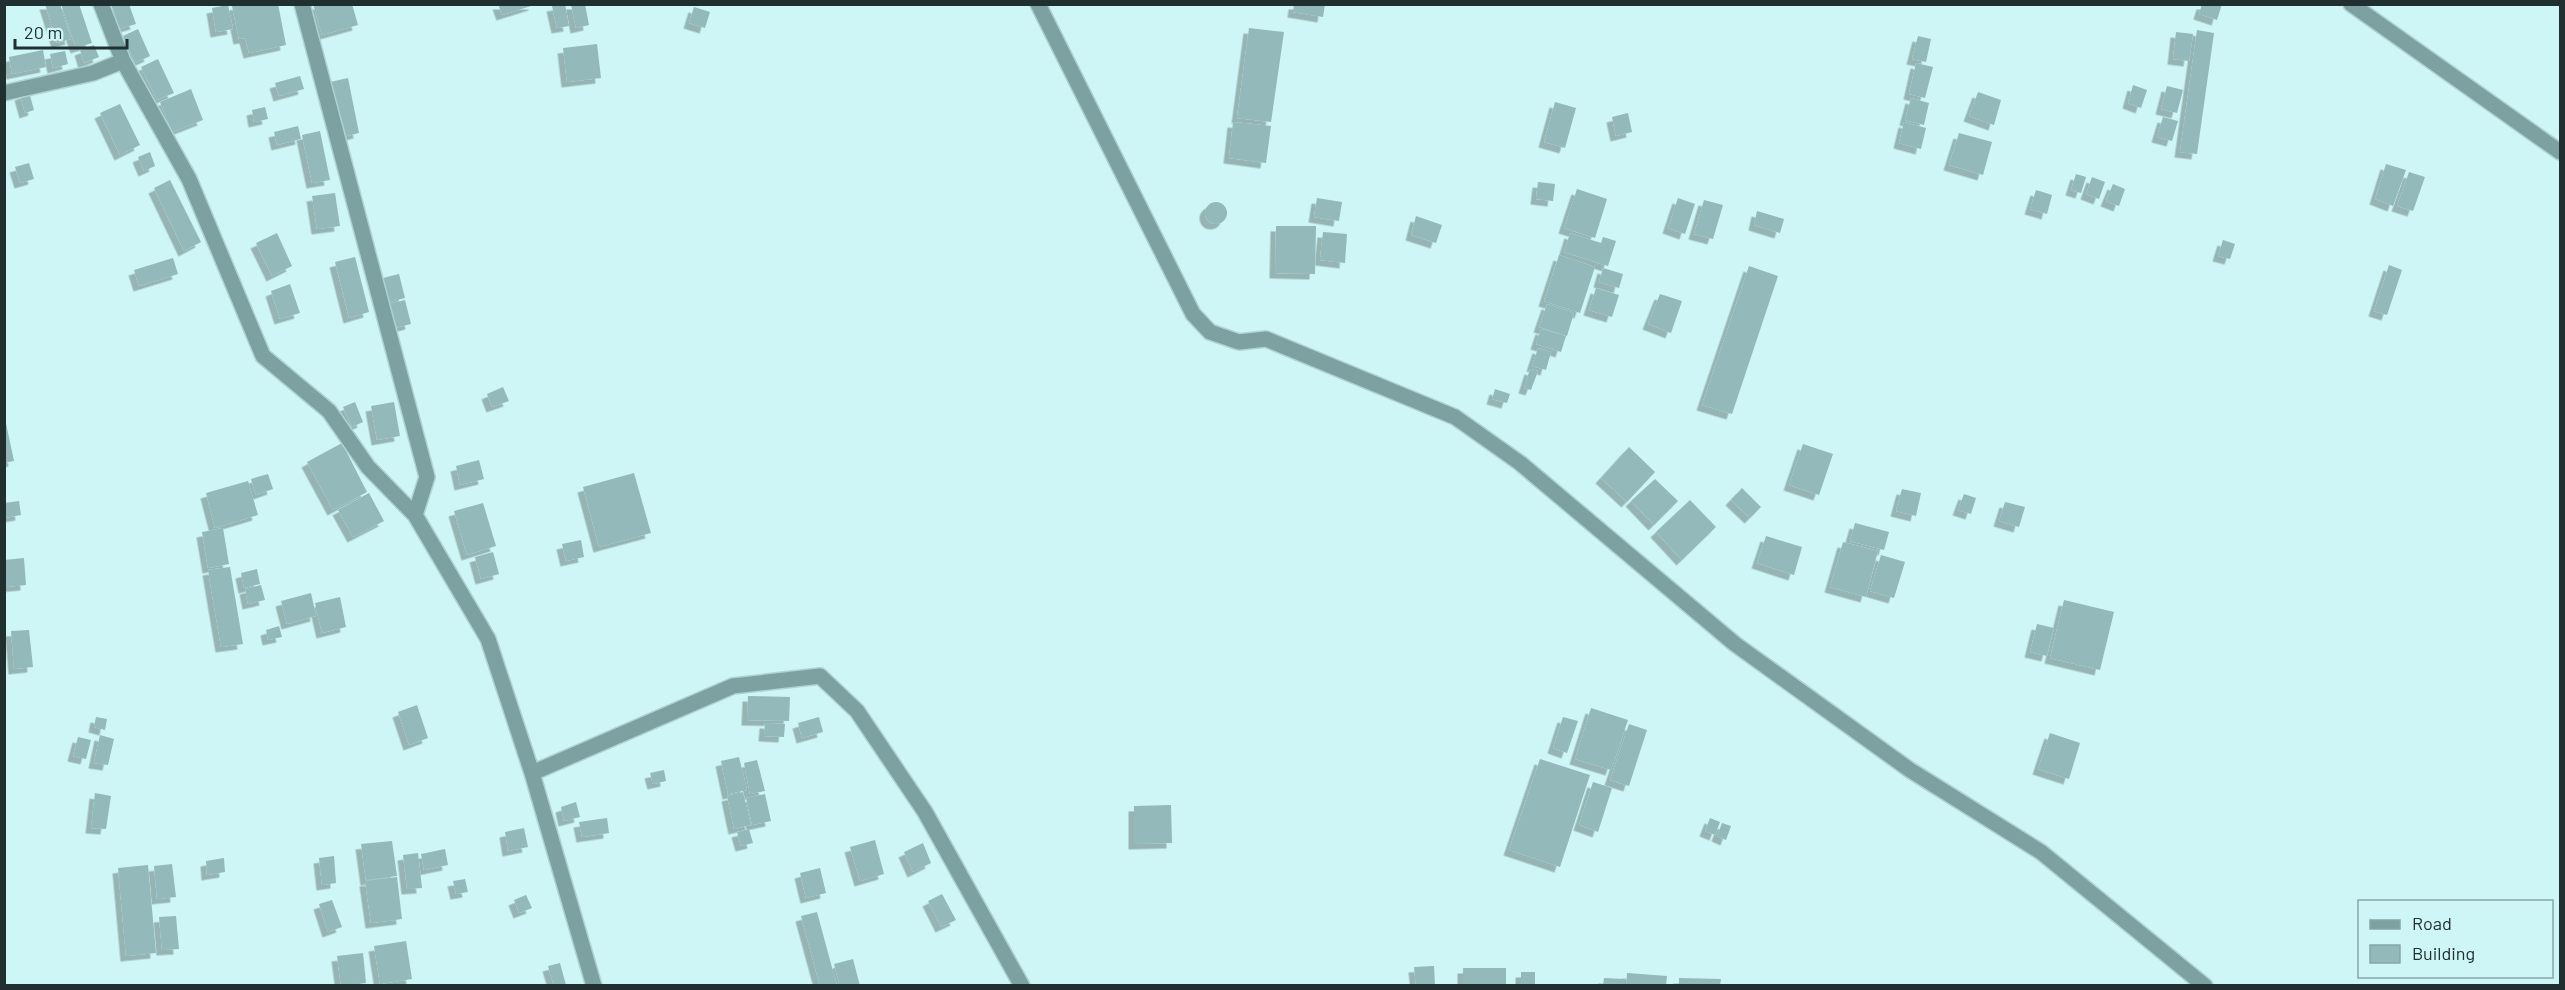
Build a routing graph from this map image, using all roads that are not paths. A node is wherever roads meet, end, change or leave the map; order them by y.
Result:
1 (101, 4) edge
2 (302, 4) edge
3 (1038, 4) edge
4 (2351, 4) edge
5 (123, 62) junction
6 (4, 93) edge
7 (2560, 152) edge
8 (415, 515) junction
9 (532, 773) junction
10 (594, 986) edge
11 (1023, 986) edge
12 (2205, 986) edge

1 - 5 street
2 - 8 street
3 - 12 street
4 - 7 street
5 - 6 street
5 - 8 street
8 - 9 street
9 - 10 street
9 - 11 street

